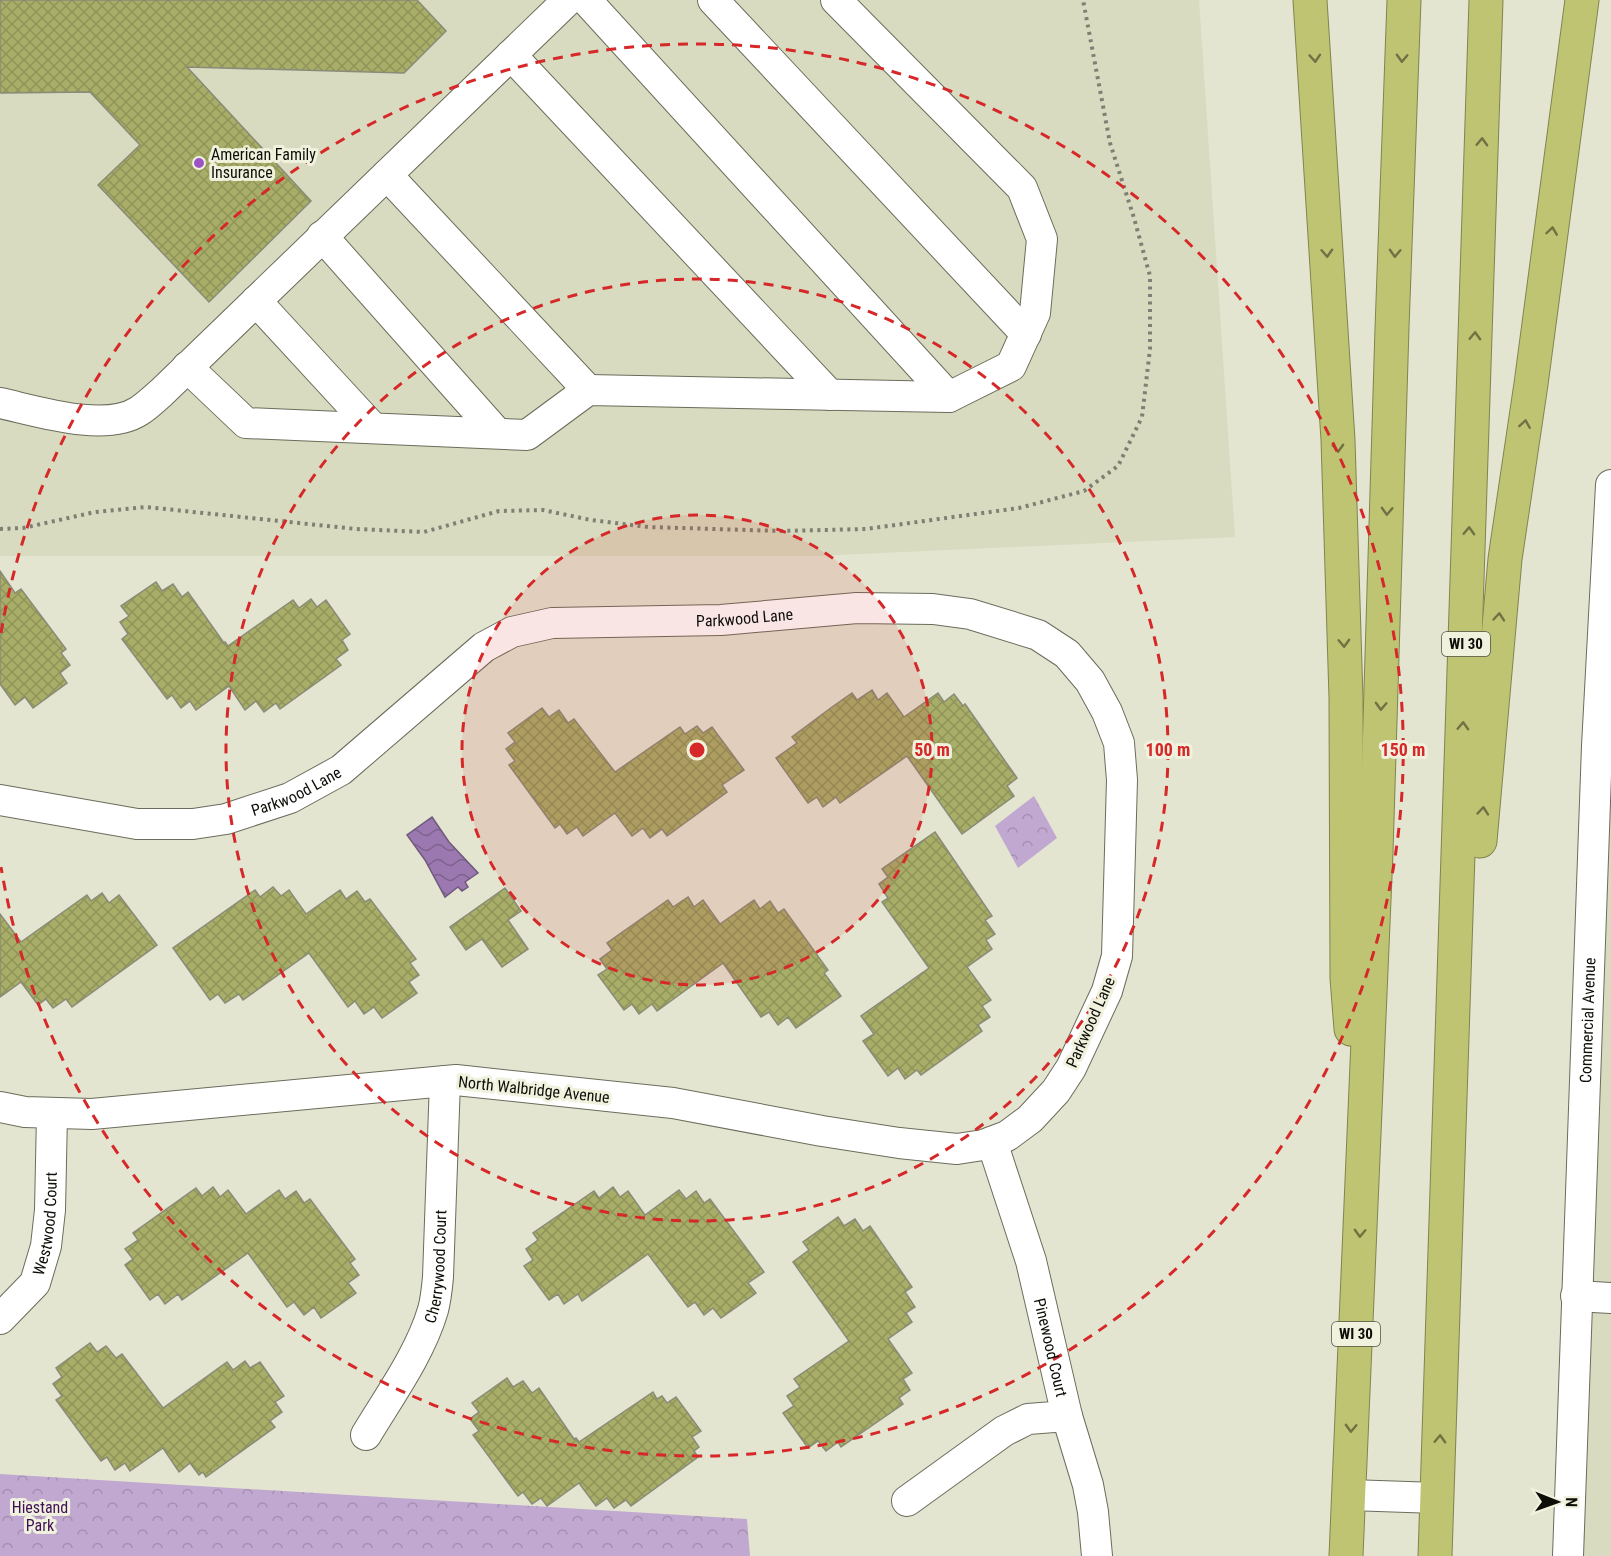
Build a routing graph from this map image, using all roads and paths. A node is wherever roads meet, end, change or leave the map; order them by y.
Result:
1 (568, 0) edge
2 (586, 0) edge
3 (713, 0) edge
4 (836, 0) edge
5 (1083, 0) edge
6 (1310, 0) edge
7 (1404, 0) edge
8 (1486, 0) edge
9 (1582, 0) edge
10 (511, 55) junction
11 (387, 175) junction
12 (322, 236) junction
13 (256, 301) junction
14 (1026, 334) junction
15 (187, 367) junction
16 (588, 390) junction
17 (830, 395) junction
18 (949, 397) junction
19 (0, 403) edge
20 (373, 428) junction
21 (497, 434) junction
22 (1611, 484) edge
23 (0, 530) edge
24 (1603, 775) edge
25 (0, 800) edge
26 (445, 1081) junction
27 (1049, 1099) joint
28 (1598, 1099) edge
29 (0, 1107) edge
30 (52, 1114) junction
31 (992, 1142) junction
32 (1362, 1174) junction
33 (1445, 1288) junction
34 (1576, 1296) junction
35 (1611, 1298) edge
36 (0, 1319) edge
37 (1067, 1416) junction
38 (366, 1434) dead end
39 (1348, 1495) junction
40 (1437, 1498) junction
41 (907, 1501) dead end
42 (1097, 1556) edge
43 (1346, 1556) edge
44 (1436, 1556) edge
45 (1568, 1556) edge

1 - 10 street
2 - 18 street
3 - 14 street
4 - 14 street
5 - 23 path
6 -> 32 highway
7 -> 32 highway, WI 30
33 -> 8 highway, WI 30
33 -> 9 highway
10 - 11 street
10 - 17 street
11 - 12 street
11 - 16 street
12 - 13 street
12 - 21 street
13 - 15 street
13 - 20 street
14 - 18 street
15 - 19 street
15 - 20 street
16 - 17 street
16 - 21 street
17 - 18 street
20 - 21 street
22 - 24 street, Commercial Avenue
24 - 28 street, Commercial Avenue
25 - 27 street, Parkwood Lane
26 - 30 street, North Walbridge Avenue
26 - 31 street, North Walbridge Avenue
26 - 38 street, Cherrywood Court
27 - 31 street, North Walbridge Avenue
28 - 34 street, Commercial Avenue
29 - 30 street, North Walbridge Avenue
30 - 36 street, Westwood Court
31 - 37 street, Pinewood Court
32 -> 39 highway, WI 30
40 -> 33 highway, WI 30
34 - 35 street
34 - 45 street, Commercial Avenue
37 - 41 street
37 - 42 street, Pinewood Court
39 - 40 street
39 - 43 highway, WI 30
40 - 44 highway, WI 30

